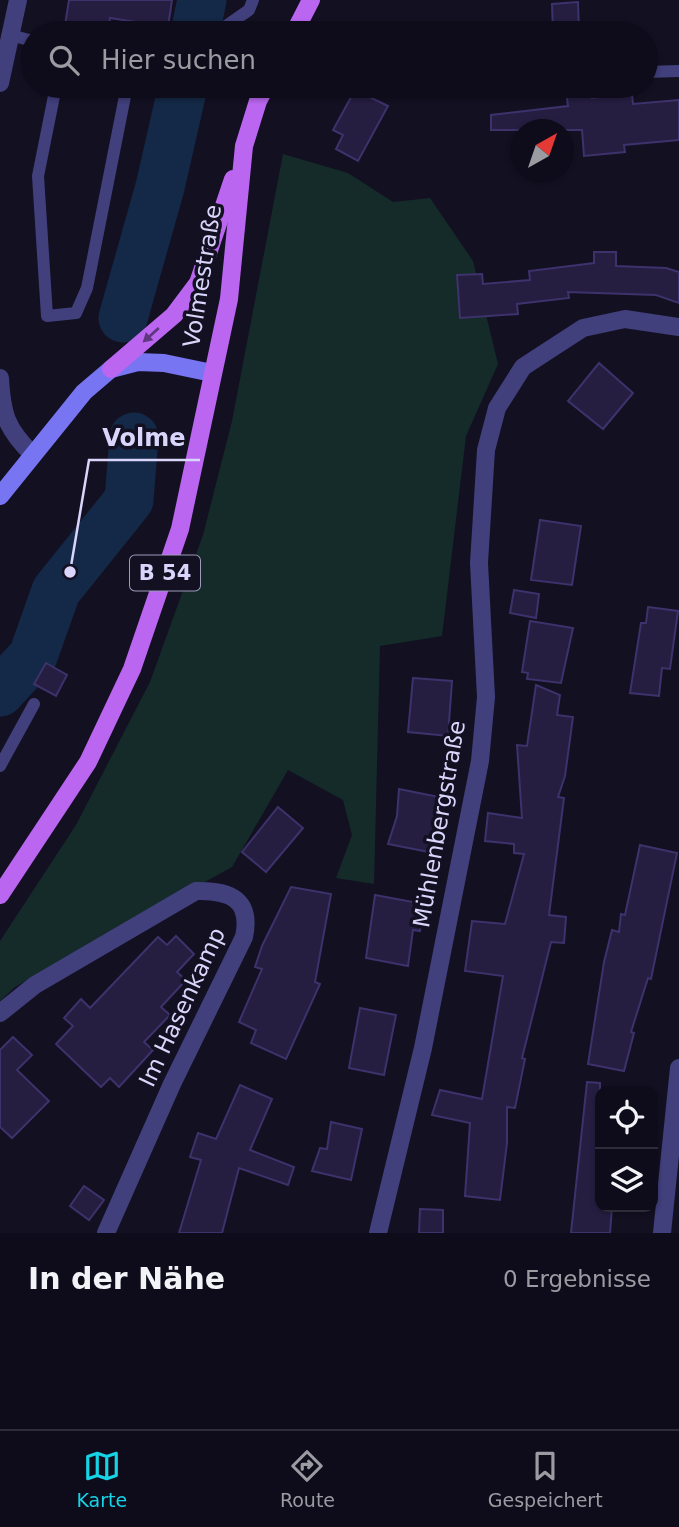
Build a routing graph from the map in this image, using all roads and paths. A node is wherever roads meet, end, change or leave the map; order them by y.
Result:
1 (18, 0) edge
2 (253, 0) edge
3 (311, 0) edge
4 (234, 21) edge
5 (300, 21) edge
6 (9, 36) junction
7 (21, 38) edge
8 (679, 71) edge
9 (658, 72) edge
10 (0, 83) edge
11 (54, 98) edge
12 (125, 98) edge
13 (260, 98) edge
14 (244, 146) junction
15 (679, 327) edge
16 (111, 369) junction
17 (212, 373) junction
18 (0, 378) edge
19 (32, 454) junction
20 (0, 496) edge
21 (34, 704) dead end
22 (0, 766) edge
23 (0, 895) edge
24 (0, 1013) edge
25 (679, 1068) edge
26 (106, 1233) edge
27 (378, 1233) edge
28 (662, 1233) edge

1 - 6 street
2 - 4 lane
3 - 5 main road
6 - 7 lane
6 - 10 street
8 - 9 lane
11 - 12 lane
13 - 14 main road, Volmestraße / B 54
14 -> 16 main road
14 - 17 main road, Volmestraße / B 54
15 - 27 street, Mühlenbergstraße
16 - 17 main road, Volmestraße
16 - 19 main road, Volmestraße
17 - 23 main road, B 54
18 - 19 street
19 - 20 main road, Volmestraße
21 - 22 lane
24 - 26 street, Im Hasenkamp
25 - 28 street

